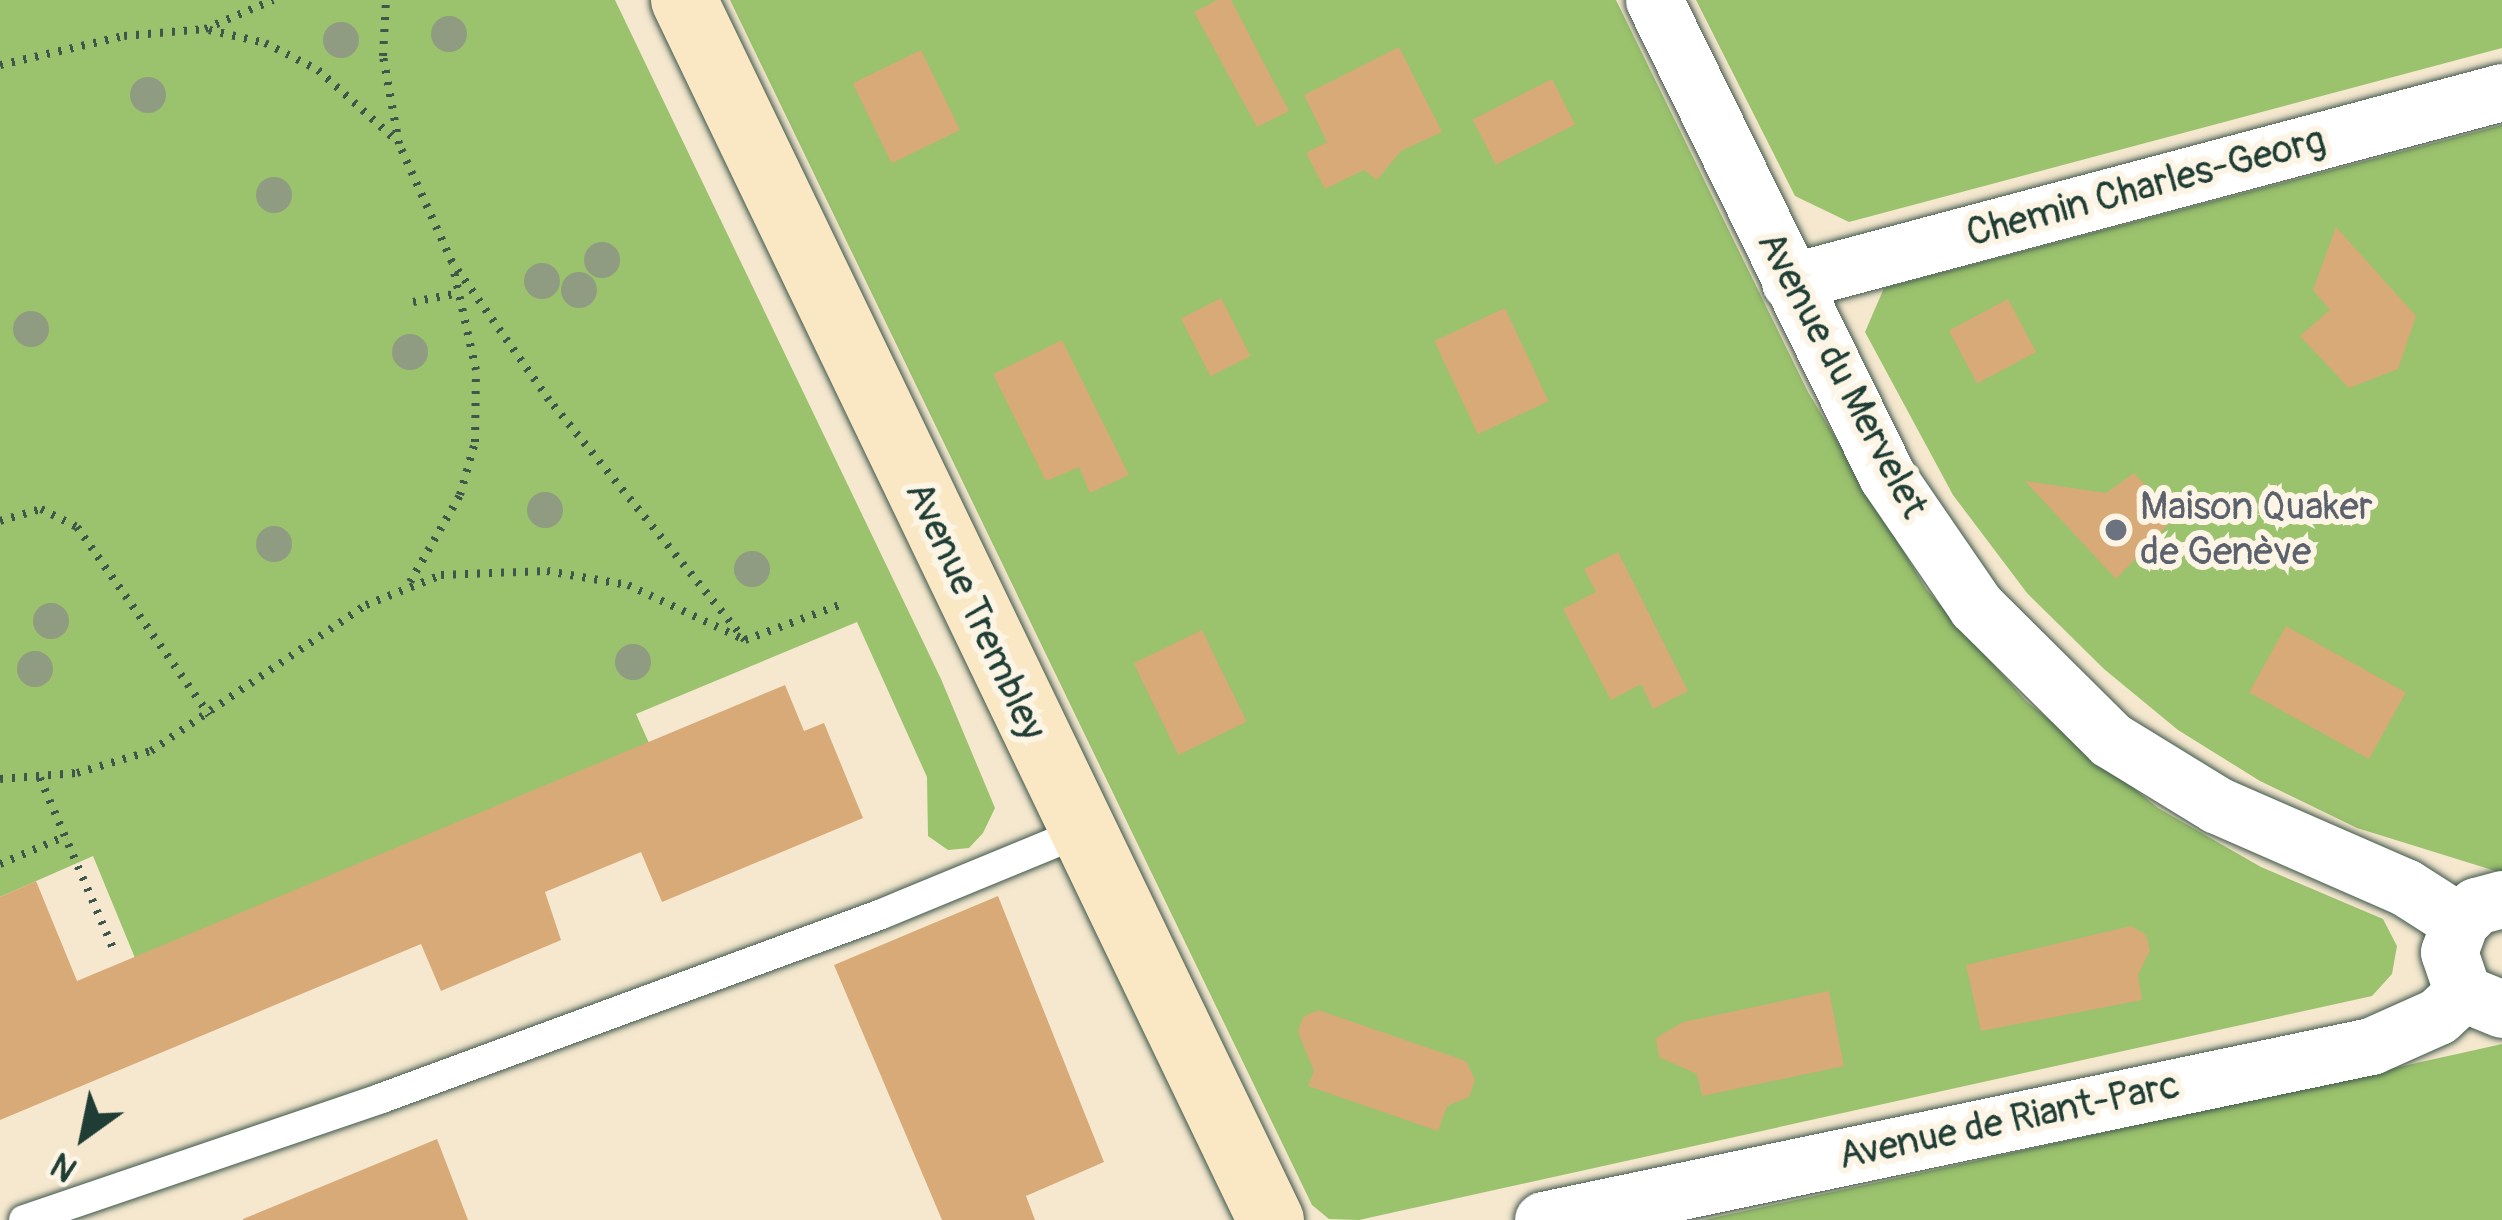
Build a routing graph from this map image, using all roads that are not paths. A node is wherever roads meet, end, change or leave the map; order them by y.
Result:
1 (684, 0) edge
2 (1654, 0) edge
3 (2502, 92) edge
4 (1790, 283) junction
5 (1079, 832) junction
6 (2481, 911) edge
7 (2483, 1001) edge
8 (24, 1220) edge
9 (1271, 1220) edge
10 (1543, 1220) edge

1 - 5 street, Avenue Trembley
2 - 4 street, Avenue du Mervelet
3 - 4 street, Chemin Charles-Georg
4 - 6 street, Avenue du Mervelet
5 - 8 lane
5 - 9 street, Avenue Trembley
6 - 7 street
7 - 10 street, Avenue de Riant-Parc

